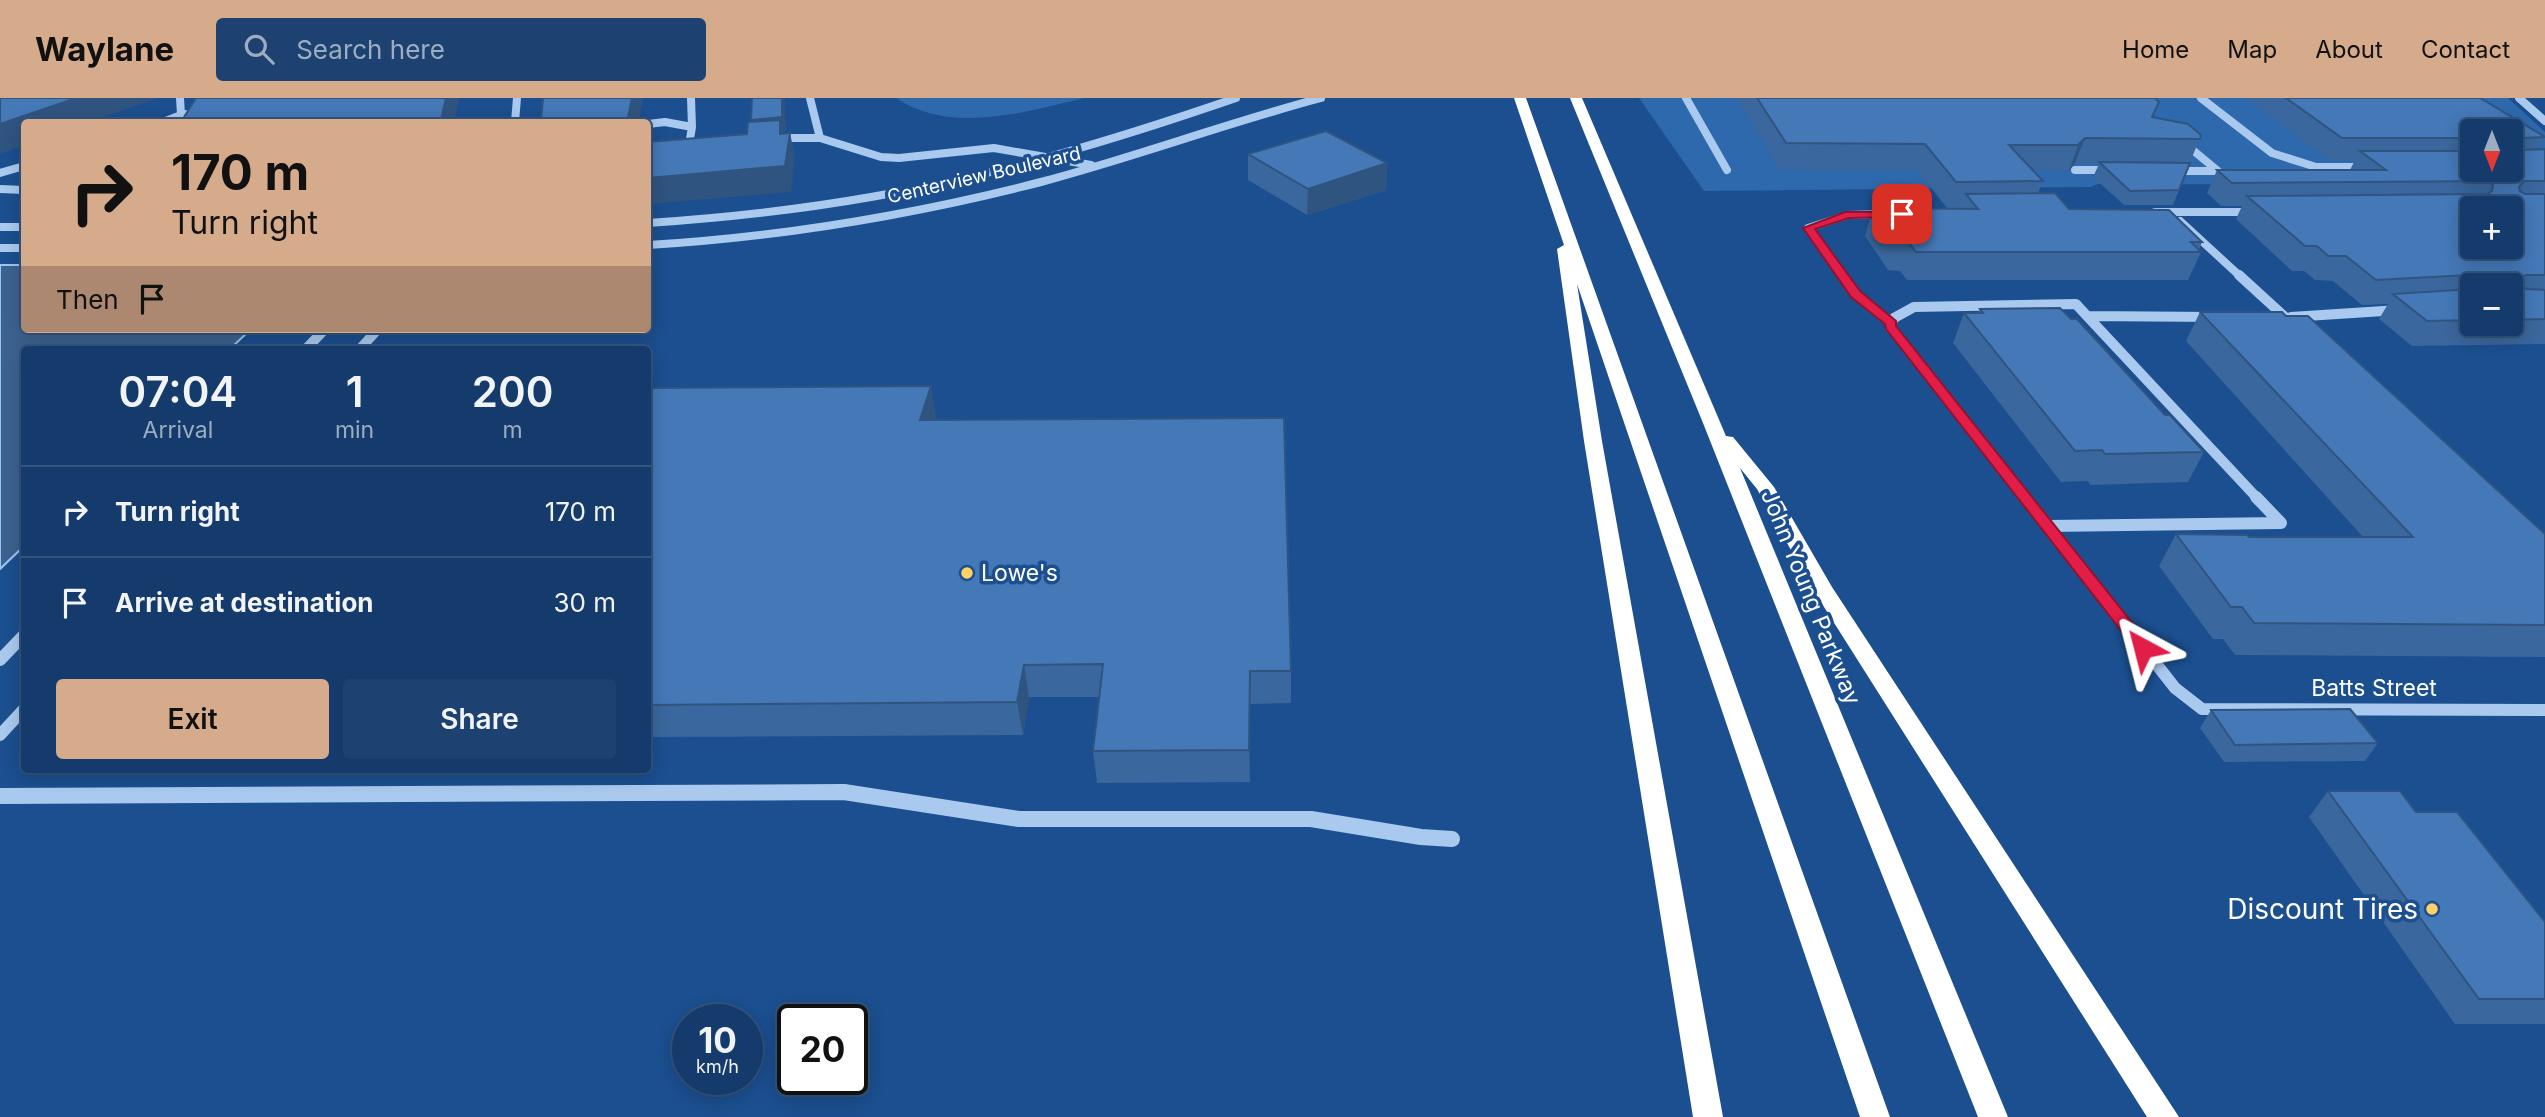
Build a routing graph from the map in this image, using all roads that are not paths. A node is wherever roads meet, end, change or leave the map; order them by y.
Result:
1 (180, 98) edge
2 (517, 98) edge
3 (691, 98) edge
4 (810, 98) edge
5 (1236, 98) edge
6 (1321, 98) edge
7 (1520, 98) edge
8 (1576, 98) edge
9 (1686, 98) edge
10 (2201, 98) edge
11 (2519, 98) edge
12 (207, 111) edge
13 (181, 114) junction
14 (170, 119) edge
15 (515, 119) edge
16 (2545, 121) edge
17 (651, 124) edge
18 (692, 127) junction
19 (820, 138) junction
20 (764, 139) edge
21 (2180, 139) edge
22 (702, 144) edge
23 (1046, 158) junction
24 (1098, 166) junction
25 (21, 167) edge
26 (2381, 167) edge
27 (1727, 170) dead end
28 (2075, 170) edge
29 (2114, 170) edge
30 (2166, 171) edge
31 (0, 173) edge
32 (0, 189) edge
33 (21, 190) edge
34 (1556, 195) junction
35 (2143, 212) edge
36 (2170, 212) junction
37 (2267, 212) edge
38 (1902, 214) edge
39 (651, 223) edge
40 (0, 227) edge
41 (21, 227) edge
42 (651, 245) edge
43 (0, 248) edge
44 (21, 248) edge
45 (2404, 310) edge
46 (2087, 316) junction
47 (2219, 317) edge
48 (2272, 317) edge
49 (2285, 317) junction
50 (1891, 323) junction
51 (321, 333) edge
52 (374, 333) edge
53 (309, 346) edge
54 (363, 346) edge
55 (1712, 423) junction
56 (2048, 526) junction
57 (21, 638) edge
58 (0, 660) edge
59 (2545, 710) edge
60 (21, 712) edge
61 (0, 735) edge
62 (0, 796) edge
63 (1451, 839) dead end
64 (1708, 1117) edge
65 (1875, 1117) edge
66 (1993, 1117) edge
67 (2164, 1117) edge

1 - 13 street
2 - 15 street
3 - 18 street
4 - 19 street
5 - 23 street, Centerview Boulevard
6 - 24 street, Centerview Boulevard
7 - 34 highway
8 - 55 highway, John Young Parkway
9 - 27 street
10 - 26 street
11 - 16 street
12 - 13 street
13 - 14 street
17 - 18 street
18 - 22 street
19 - 20 street
19 - 23 street
21 - 30 street
23 - 24 street
23 - 39 street, Centerview Boulevard
24 - 42 street, Centerview Boulevard
25 - 31 street
28 - 29 street
32 - 33 street
34 - 64 highway
34 - 65 highway
35 - 36 street
36 - 37 street
36 - 49 street
38 - 50 street
40 - 41 street
43 - 44 street
45 - 49 street
46 - 47 street
46 - 50 street
46 - 56 street
48 - 49 street
50 - 56 street
51 - 53 street
52 - 54 street
55 - 66 highway, John Young Parkway
55 - 67 highway
56 - 59 street, Batts Street
57 - 58 street
60 - 61 street
62 - 63 street

